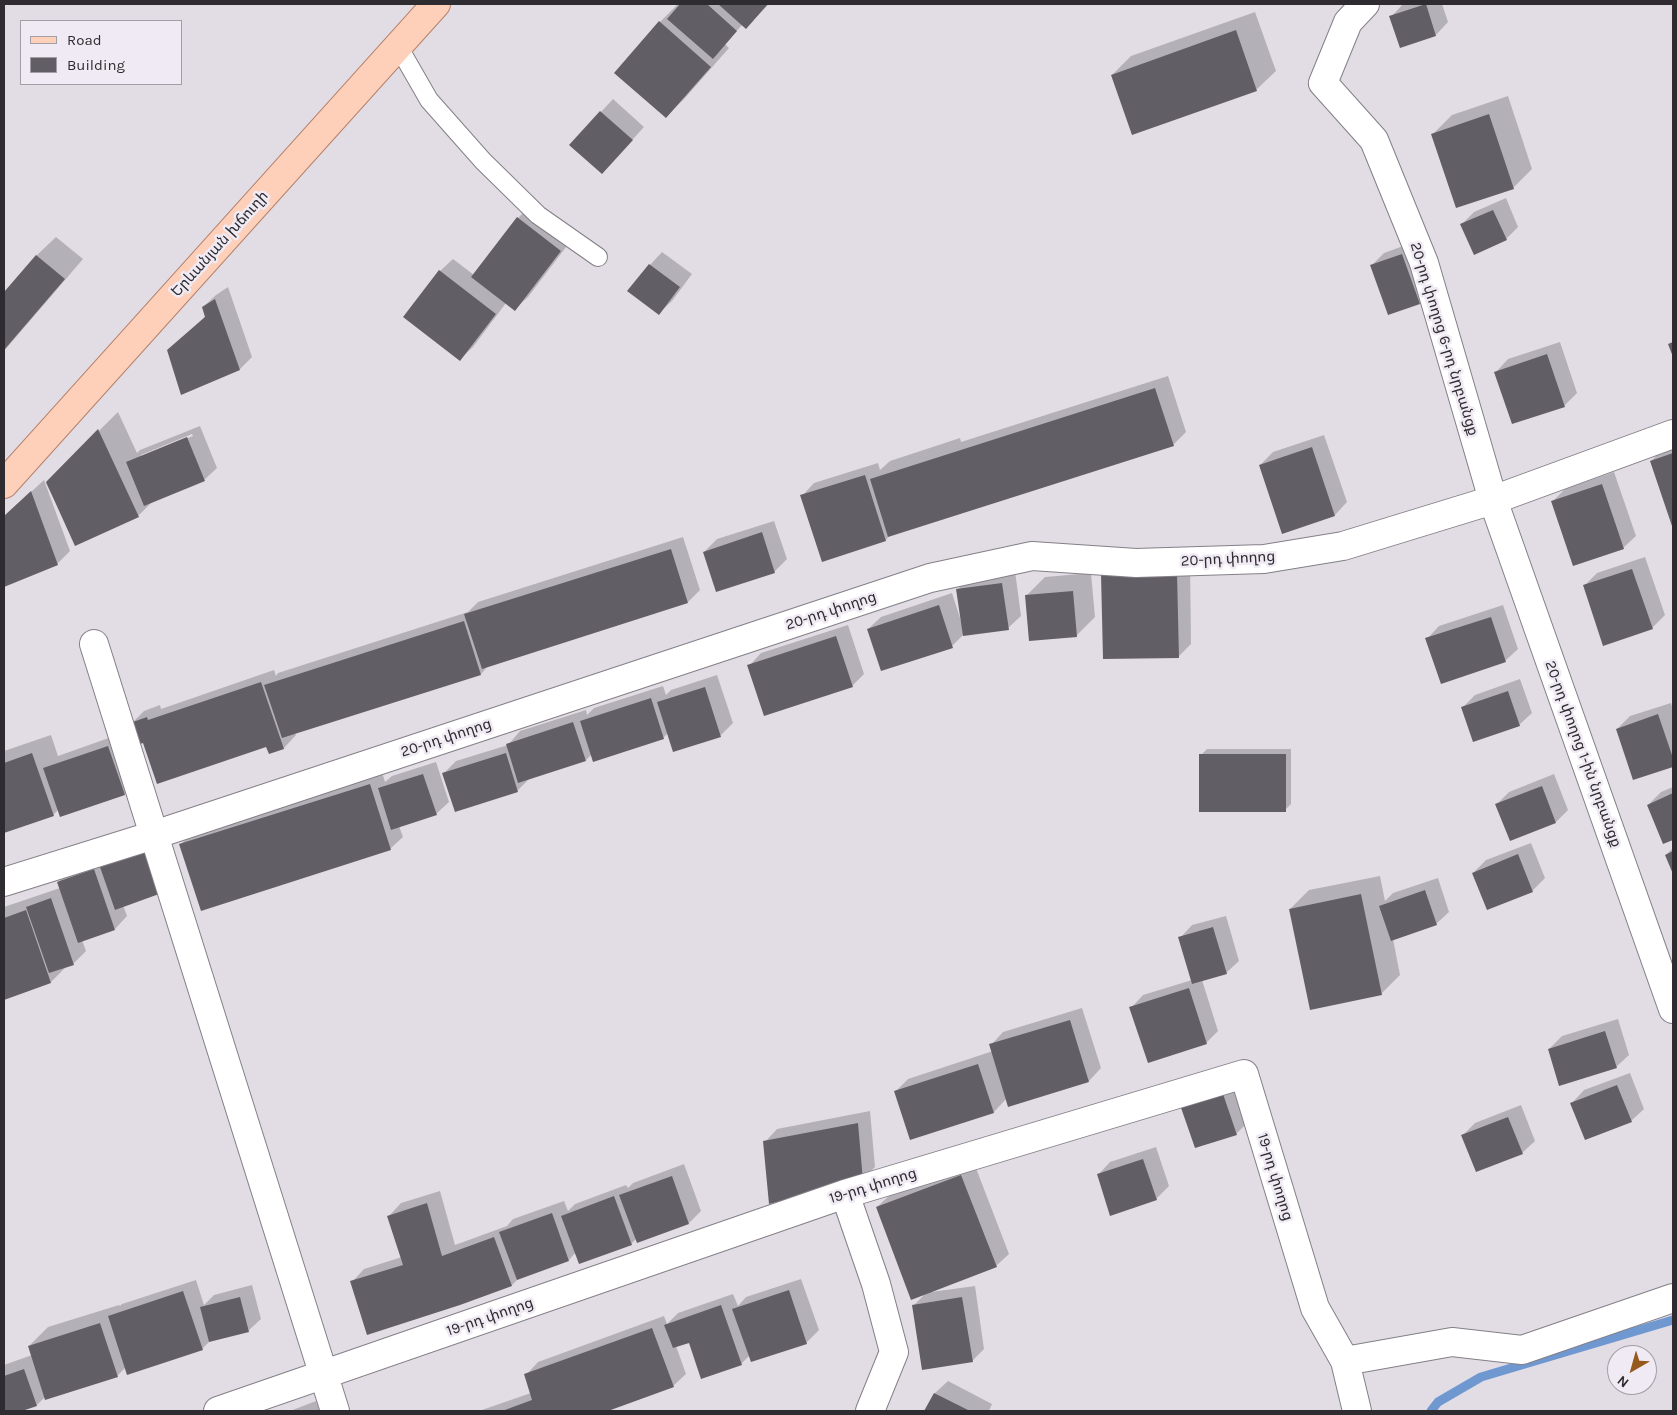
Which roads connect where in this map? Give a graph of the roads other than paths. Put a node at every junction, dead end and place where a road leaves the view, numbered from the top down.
1 (436, 4) edge
2 (1364, 4) edge
3 (398, 46) junction
4 (598, 257) dead end
5 (1673, 434) edge
6 (4, 484) edge
7 (1493, 500) junction
8 (94, 644) dead end
9 (154, 835) junction
10 (4, 882) edge
11 (1673, 1009) edge
12 (845, 1194) junction
13 (1673, 1298) edge
14 (1345, 1361) junction
15 (323, 1374) junction
16 (218, 1411) edge
17 (335, 1411) edge
18 (870, 1411) edge
19 (1356, 1411) edge

1 - 3 main road, Երևանյան խճուղի
2 - 7 street, 20-րդ փողոց 6-րդ նրբանցք
3 - 4 lane
3 - 6 main road, Երևանյան խճուղի
5 - 7 street, 20-րդ փողոց
7 - 9 street, 20-րդ փողոց
7 - 11 street, 20-րդ փողոց 1-ին նրբանցք
8 - 9 street
9 - 10 street, 20-րդ փողոց
9 - 15 street
12 - 14 street, 19-րդ փողոց
12 - 15 street, 19-րդ փողոց
12 - 18 street
13 - 14 street
14 - 19 street
15 - 16 street, 19-րդ փողոց
15 - 17 street

